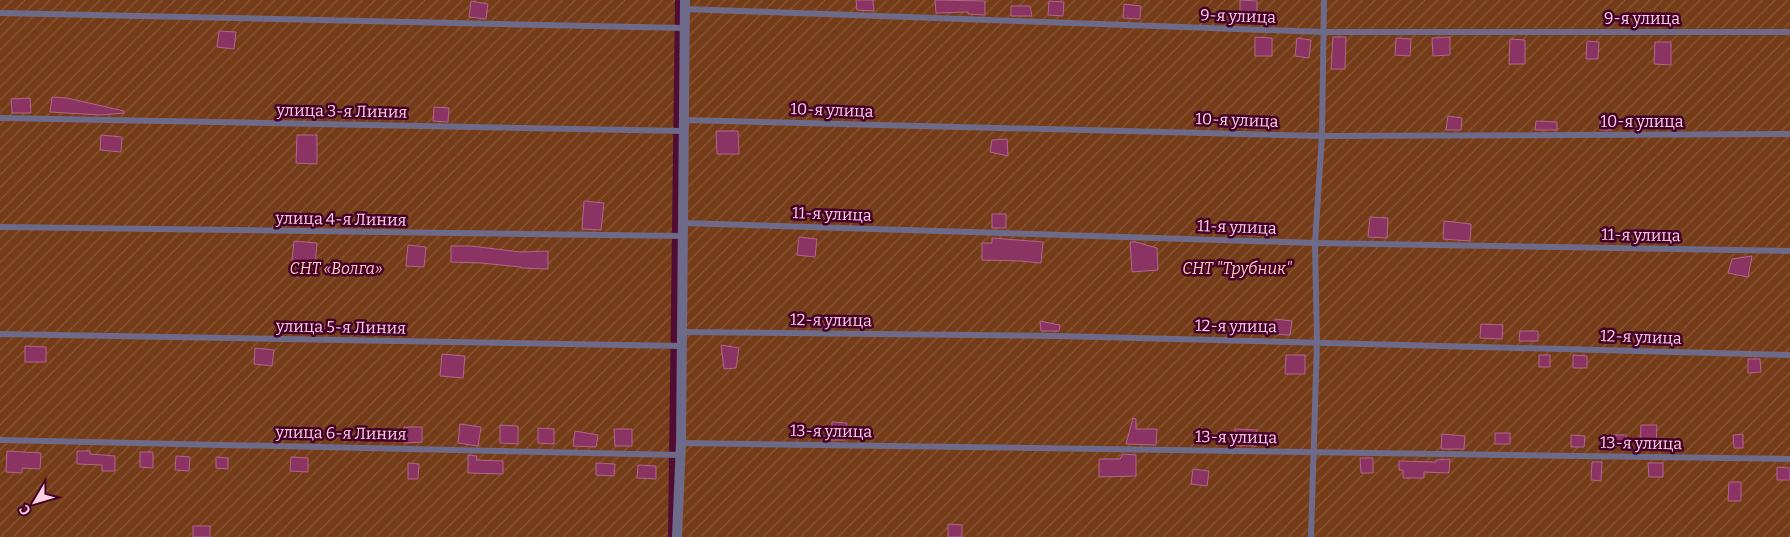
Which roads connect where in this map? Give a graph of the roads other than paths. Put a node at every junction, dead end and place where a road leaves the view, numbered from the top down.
1 (1324, 0) edge
2 (685, 4) edge
3 (0, 13) edge
4 (684, 28) junction
5 (1324, 32) junction
6 (1790, 32) edge
7 (0, 118) edge
8 (684, 120) junction
9 (684, 131) junction
10 (1790, 134) edge
11 (1322, 136) junction
12 (683, 223) junction
13 (0, 228) edge
14 (683, 236) junction
15 (1315, 243) junction
16 (1790, 251) edge
17 (682, 332) junction
18 (0, 334) edge
19 (1316, 342) junction
20 (682, 346) junction
21 (1790, 355) edge
22 (0, 440) edge
23 (681, 443) junction
24 (1314, 452) junction
25 (681, 455) junction
26 (1790, 459) edge
27 (677, 537) edge
28 (1311, 537) edge

1 - 5 lane
2 - 4 street
2 - 5 lane, 9-я улица
3 - 4 lane
4 - 8 street
5 - 6 lane, 9-я улица
5 - 11 lane
7 - 9 lane, улица 3-я Линия
8 - 9 street
8 - 11 lane, 10-я улица
9 - 12 street
10 - 11 lane, 10-я улица
11 - 15 lane
12 - 14 street
12 - 15 lane, 11-я улица
13 - 14 lane, улица 4-я Линия
14 - 17 street
15 - 16 lane, 11-я улица
15 - 19 lane
17 - 19 lane, 12-я улица
17 - 20 street
18 - 20 lane, улица 5-я Линия
19 - 21 lane, 12-я улица
19 - 24 lane
20 - 23 street
22 - 25 lane, улица 6-я Линия
23 - 24 lane, 13-я улица
23 - 25 street
24 - 26 lane, 13-я улица
24 - 28 lane
25 - 27 street

